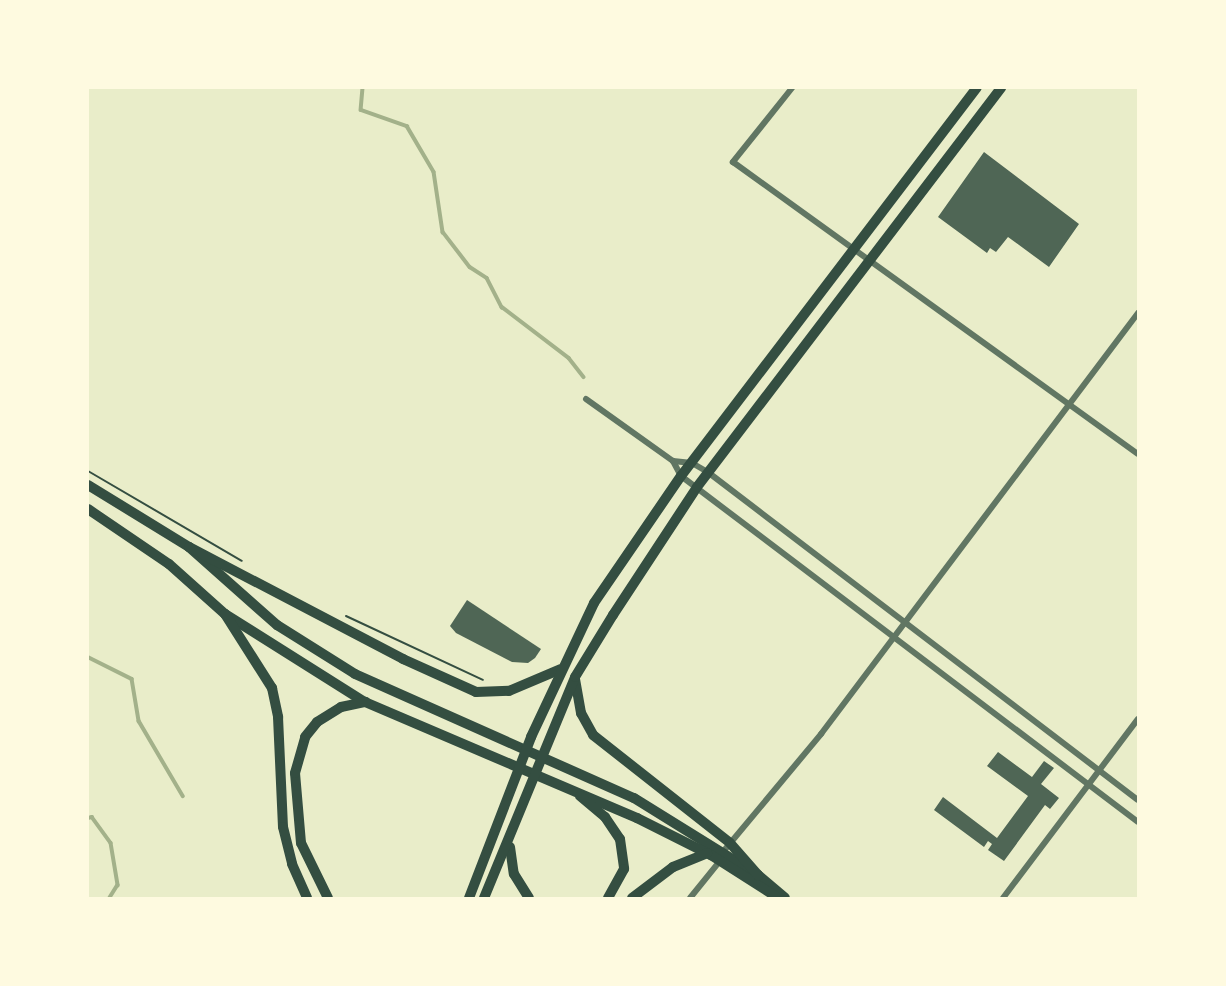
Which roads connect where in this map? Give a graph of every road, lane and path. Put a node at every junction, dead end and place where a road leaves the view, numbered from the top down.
1 (792, 88) edge
2 (977, 88) edge
3 (1001, 88) edge
4 (855, 249) junction
5 (871, 261) junction
6 (1139, 313) edge
7 (586, 399) dead end
8 (1069, 404) junction
9 (1139, 454) edge
10 (673, 461) junction
11 (692, 463) junction
12 (88, 471) edge
13 (709, 473) junction
14 (681, 476) junction
15 (88, 485) edge
16 (697, 487) junction
17 (88, 509) edge
18 (189, 547) junction
19 (249, 565) dead end
20 (340, 613) dead end
21 (225, 614) junction
22 (904, 625) junction
23 (894, 636) junction
24 (561, 669) junction
25 (575, 677) junction
26 (486, 682) dead end
27 (365, 702) junction
28 (1139, 719) edge
29 (1099, 771) junction
30 (1088, 786) junction
31 (580, 796) junction
32 (1139, 800) edge
33 (1139, 822) edge
34 (510, 843) junction
35 (730, 844) junction
36 (707, 853) junction
37 (721, 857) junction
38 (758, 875) junction
39 (307, 898) edge
40 (328, 898) edge
41 (469, 898) edge
42 (484, 898) edge
43 (529, 898) edge
44 (608, 898) edge
45 (632, 898) edge
46 (690, 898) edge
47 (778, 898) edge
48 (785, 898) edge
49 (1003, 898) edge

1 - 4 street
2 - 4 highway
3 - 5 highway
4 - 5 street
4 - 11 highway
5 - 8 street
5 - 13 highway
6 - 8 street
7 - 10 street
8 - 9 street
8 - 22 street
10 - 11 street
10 - 14 street
11 - 13 street
11 - 14 highway
12 - 19 path
13 - 16 highway
13 - 22 street
14 - 16 street
14 - 24 highway
15 - 18 main road
16 - 23 street
16 - 25 highway
17 - 21 main road
18 - 24 highway
18 - 37 main road
20 - 26 path
21 - 27 main road
21 - 39 highway
22 - 23 street
22 - 29 street
23 - 30 street
23 - 35 street
24 - 41 highway
25 - 34 highway
25 - 35 highway
27 - 31 main road
27 - 40 highway
28 - 29 street
29 - 30 street
29 - 32 street
30 - 33 street
30 - 49 street
31 - 36 main road
31 - 44 highway
34 - 42 highway
34 - 43 highway
35 - 37 street
35 - 38 highway
36 - 37 main road
36 - 45 highway
37 - 38 main road
37 - 46 street
37 - 47 main road
38 - 48 main road

